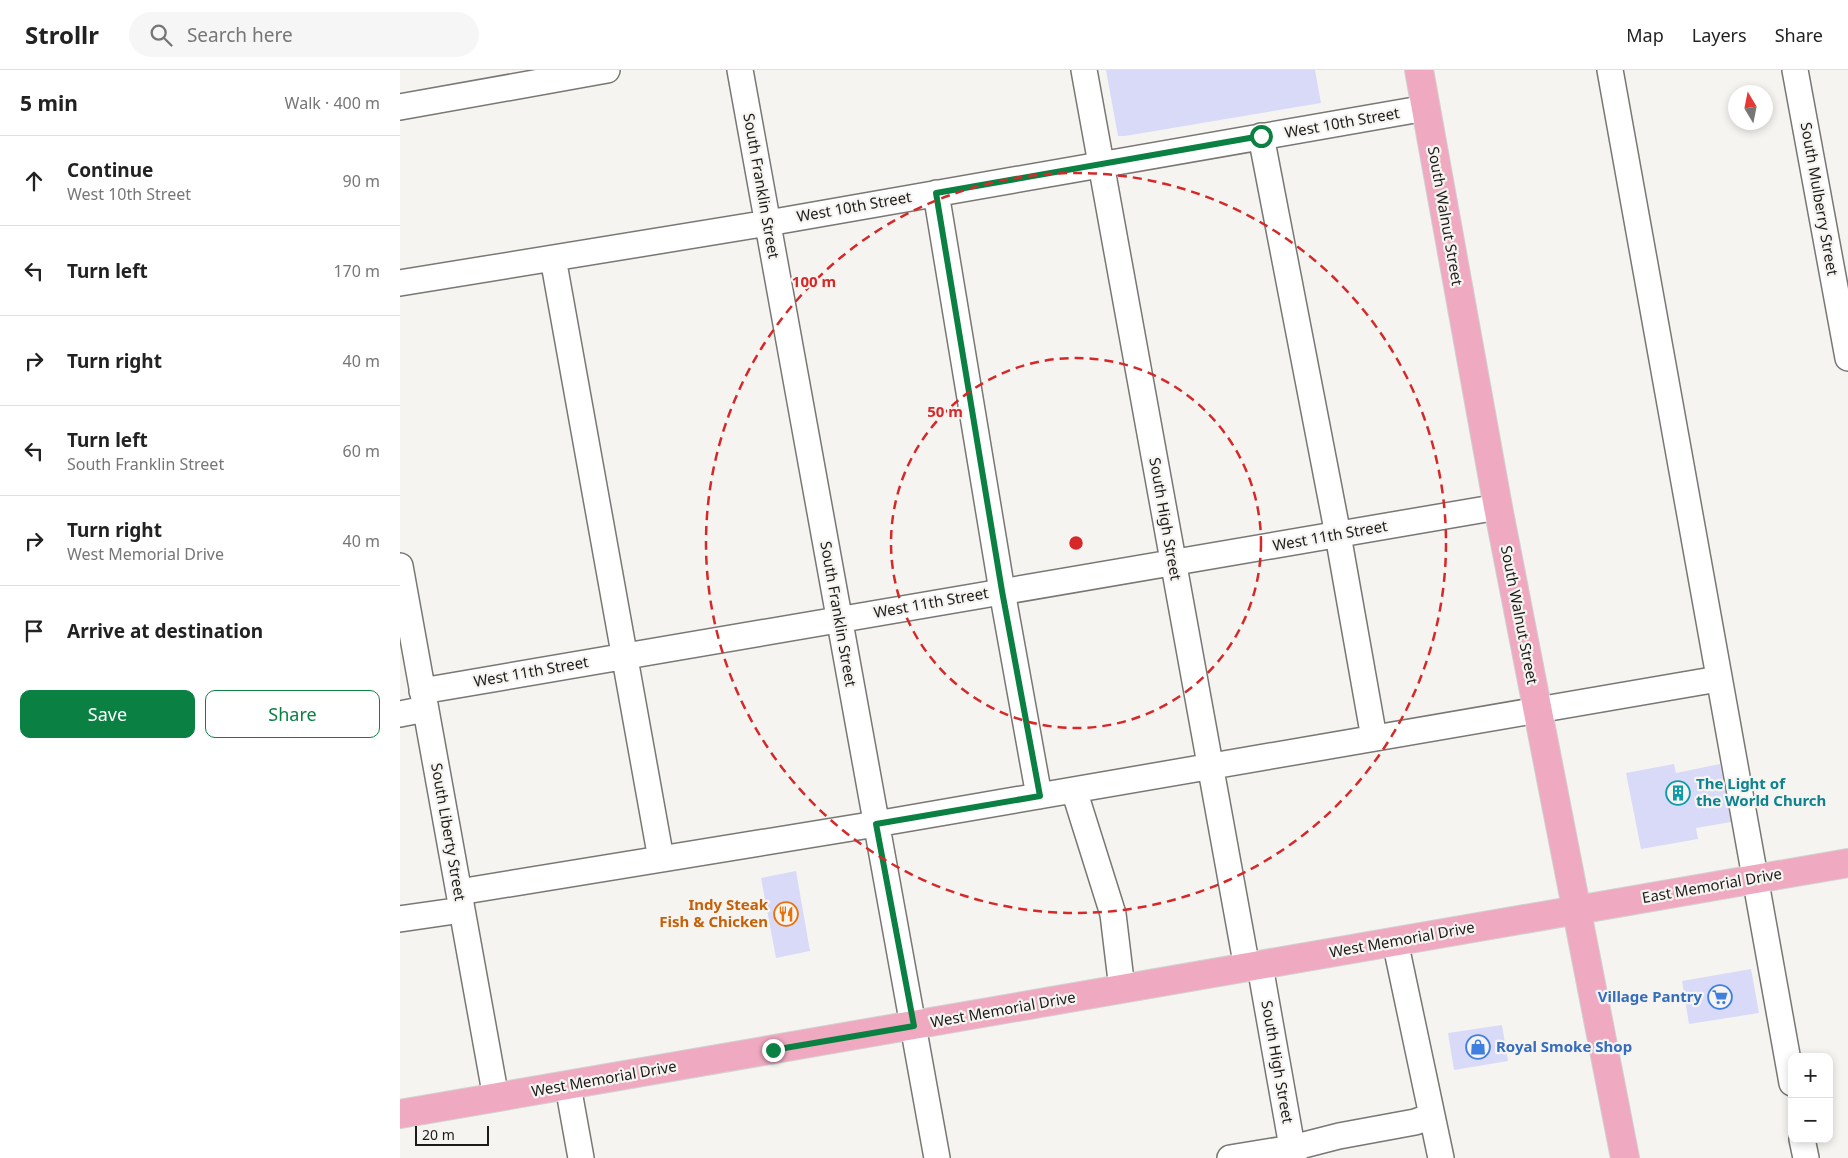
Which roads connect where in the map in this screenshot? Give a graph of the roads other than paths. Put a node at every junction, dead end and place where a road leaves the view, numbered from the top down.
1 (607, 70) edge
2 (740, 70) edge
3 (1084, 70) edge
4 (1419, 70) edge
5 (1610, 70) edge
6 (1796, 70) edge
7 (400, 107) edge
8 (1426, 108) junction
9 (1261, 136) junction
10 (1102, 164) junction
11 (936, 193) junction
12 (768, 223) junction
13 (553, 258) junction
14 (400, 283) edge
15 (1848, 358) edge
16 (1498, 507) junction
17 (1338, 535) junction
18 (1173, 563) junction
19 (400, 566) edge
20 (1002, 591) junction
21 (838, 619) junction
22 (625, 656) junction
23 (1718, 679) junction
24 (424, 700) junction
25 (1538, 709) junction
26 (400, 714) edge
27 (1374, 738) junction
28 (1210, 767) junction
29 (1074, 790) junction
30 (1040, 796) junction
31 (876, 824) junction
32 (661, 859) junction
33 (1848, 863) edge
34 (1754, 878) junction
35 (461, 901) junction
36 (1576, 908) junction
37 (400, 919) edge
38 (1395, 941) junction
39 (1253, 967) junction
40 (1122, 989) junction
41 (914, 1026) junction
42 (1788, 1061) edge
43 (568, 1086) junction
44 (496, 1098) junction
45 (400, 1114) edge
46 (1432, 1116) junction
47 (1803, 1143) edge
48 (1293, 1153) edge
49 (581, 1158) edge
50 (937, 1158) edge
51 (1230, 1158) edge
52 (1441, 1158) edge
53 (1625, 1158) edge
54 (1806, 1158) edge

1 - 7 street
2 - 12 street, South Franklin Street
3 - 10 street, South High Street
4 - 8 main road, South Walnut Street
5 - 23 street
6 - 15 street, South Mulberry Street
8 - 9 street, West 10th Street
8 - 16 main road, South Walnut Street
9 - 10 street, West 10th Street
9 - 17 street
10 - 11 street, West 10th Street
10 - 18 street, South High Street
11 - 12 street, West 10th Street
11 - 20 street
12 - 13 street, West 10th Street
12 - 21 street, South Franklin Street
13 - 14 street, West 10th Street
13 - 22 street
16 - 17 street, West 11th Street
16 - 25 main road, South Walnut Street
17 - 18 street, West 11th Street
17 - 27 street
18 - 20 street, West 11th Street
18 - 28 street, South High Street
19 - 24 street, South Liberty Street
20 - 21 street, West 11th Street
20 - 30 street
21 - 22 street, West 11th Street
21 - 31 street, South Franklin Street
22 - 24 street, West 11th Street
22 - 32 street
23 - 25 street
23 - 34 street
24 - 26 street, West 11th Street
24 - 35 street, South Liberty Street
25 - 27 street
25 - 36 main road, South Walnut Street
27 - 28 street
28 - 29 street
28 - 39 street, South High Street
29 - 30 street
29 - 40 street
30 - 31 street
31 - 32 street
31 - 41 street, South Franklin Street
32 - 35 street
33 - 34 main road, East Memorial Drive
34 - 36 main road, East Memorial Drive
34 - 42 street
35 - 37 street
35 - 44 street, South Liberty Street
36 - 38 main road, West Memorial Drive
36 - 53 main road, South Walnut Street
38 - 39 main road, West Memorial Drive
38 - 46 street
39 - 40 main road, West Memorial Drive
39 - 48 street, South High Street
40 - 41 main road, West Memorial Drive
41 - 43 main road, West Memorial Drive
41 - 50 street, South Franklin Street
43 - 44 main road, West Memorial Drive
43 - 49 street
44 - 45 main road, West Memorial Drive
46 - 48 street
46 - 52 street
47 - 54 street
48 - 51 street

